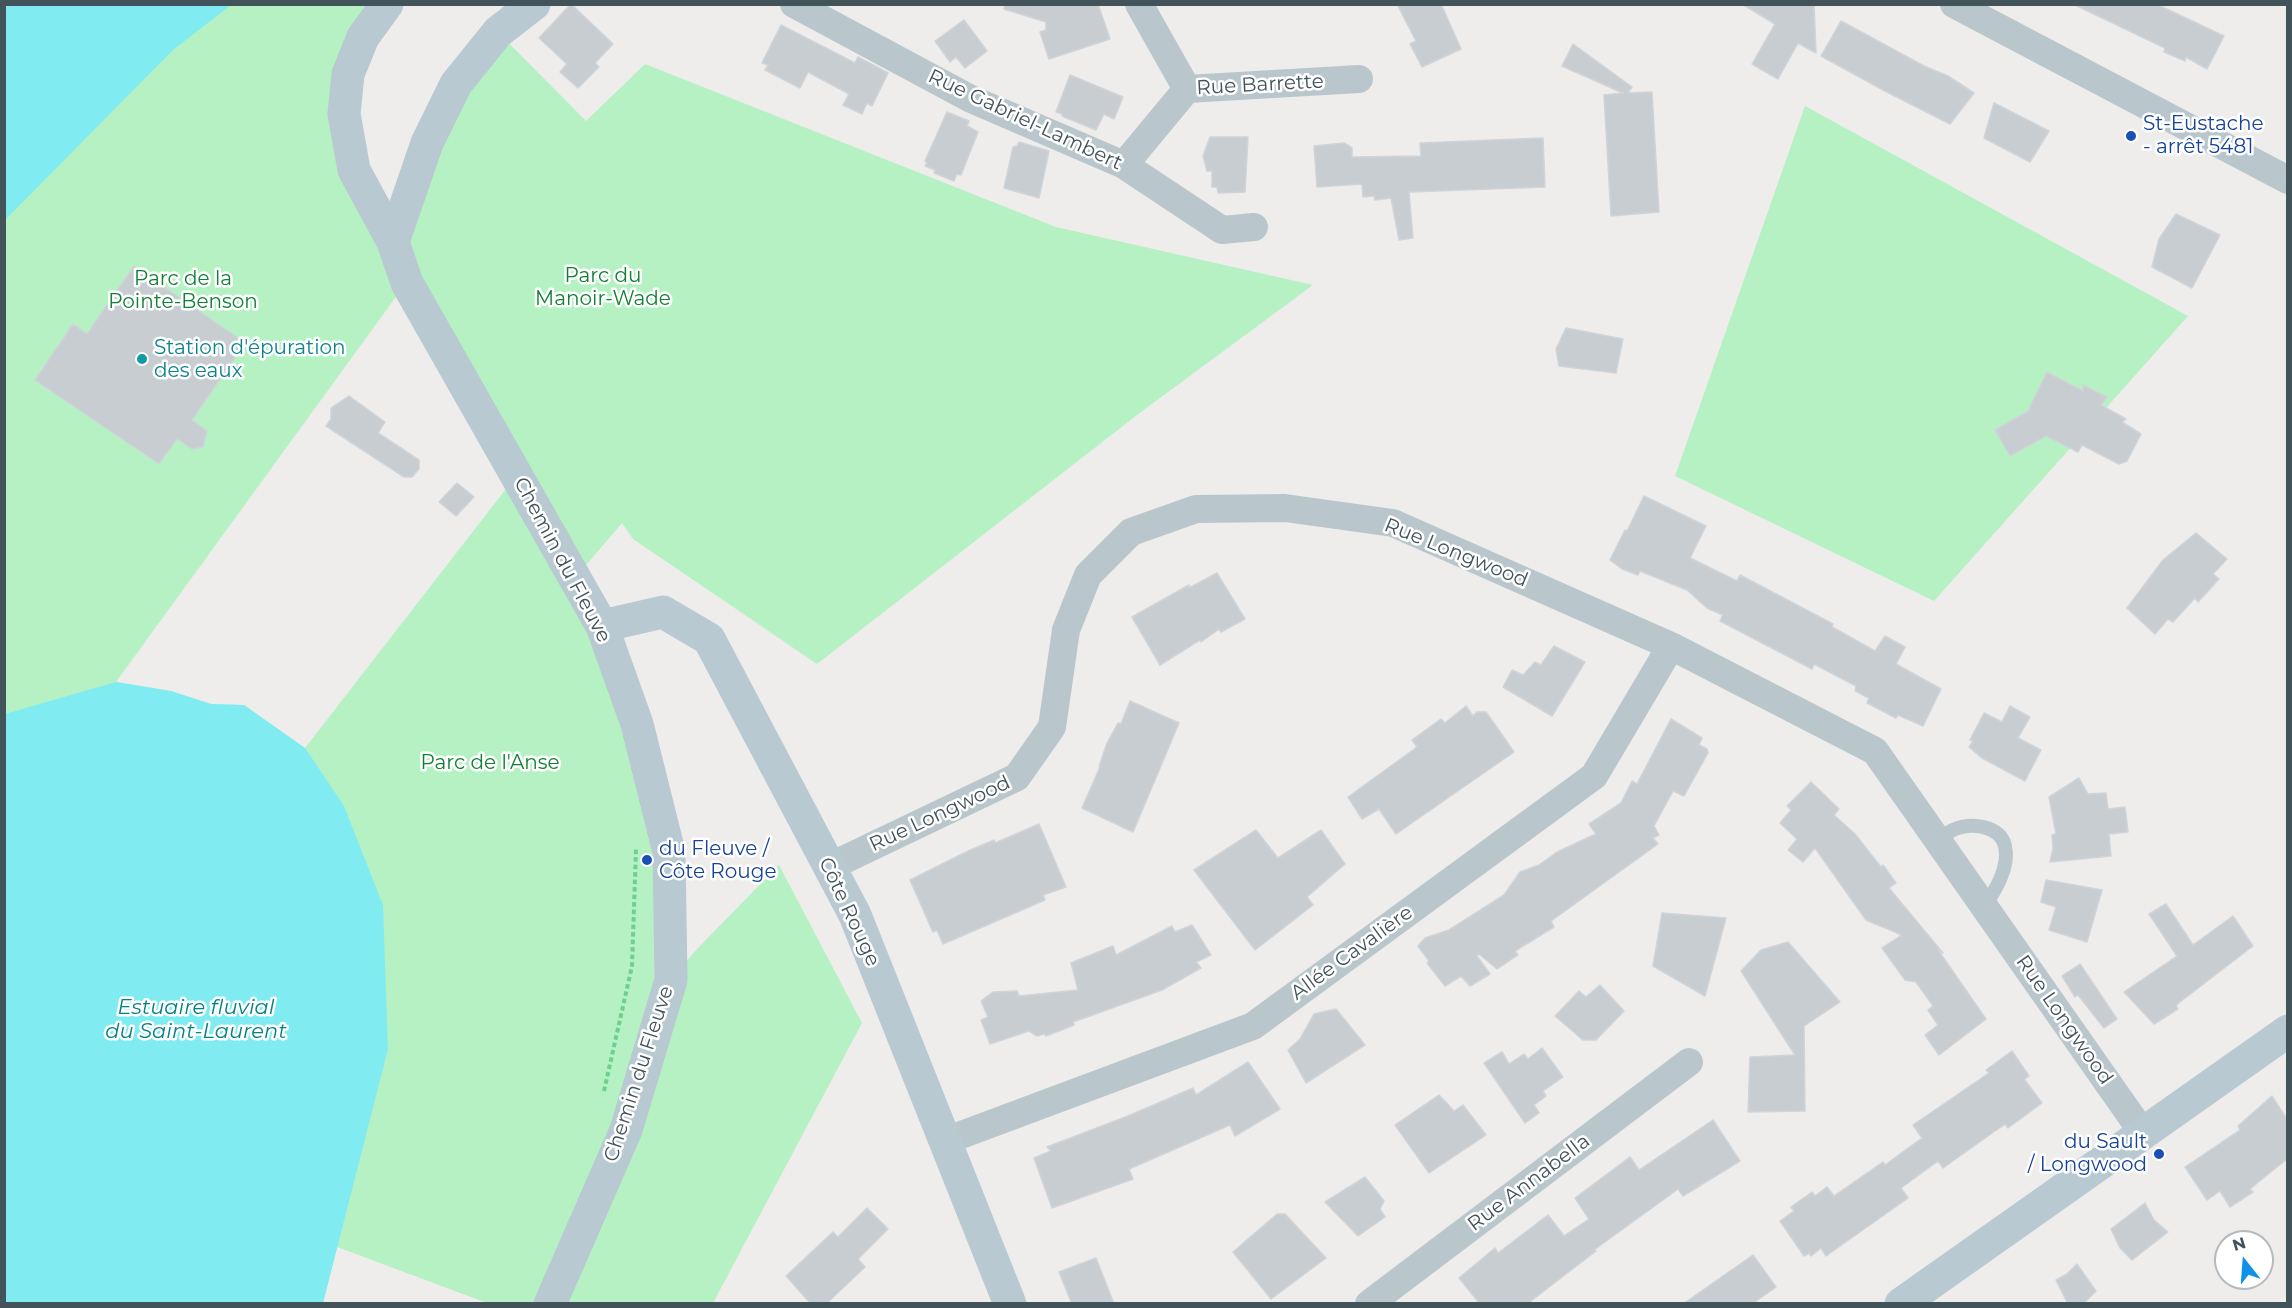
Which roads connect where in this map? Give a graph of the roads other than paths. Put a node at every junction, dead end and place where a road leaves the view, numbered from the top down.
1 (387, 4) edge
2 (534, 4) edge
3 (794, 4) edge
4 (1139, 4) edge
5 (1954, 4) edge
6 (1359, 79) dead end
7 (1186, 89) junction
8 (1124, 165) junction
9 (2288, 180) edge
10 (1254, 227) dead end
11 (393, 242) junction
12 (602, 626) junction
13 (1671, 646) junction
14 (1937, 840) junction
15 (829, 867) junction
16 (1984, 907) junction
17 (2288, 1031) edge
18 (1689, 1062) dead end
19 (2143, 1133) junction
20 (945, 1140) junction
21 (550, 1304) edge
22 (1010, 1304) edge
23 (1369, 1304) edge
24 (1900, 1304) edge

1 - 11 street, Chemin du Fleuve
2 - 11 street
3 - 8 street, Rue Gabriel-Lambert
4 - 7 street, Rue Barrette
5 - 9 street
6 - 7 street, Rue Barrette
7 - 8 street
8 - 10 street, Rue Gabriel-Lambert
11 - 12 street, Chemin du Fleuve
12 - 15 street, Côte Rouge
12 - 21 street, Chemin du Fleuve
13 - 14 street, Rue Longwood
13 - 15 street, Rue Longwood
13 - 20 street, Allée Cavalière
14 - 16 street, Rue Longwood
14 - 16 lane
15 - 20 street, Côte Rouge
16 - 19 street, Rue Longwood
17 - 19 street
18 - 23 street, Rue Annabella
19 - 24 street
20 - 22 street, Côte Rouge

